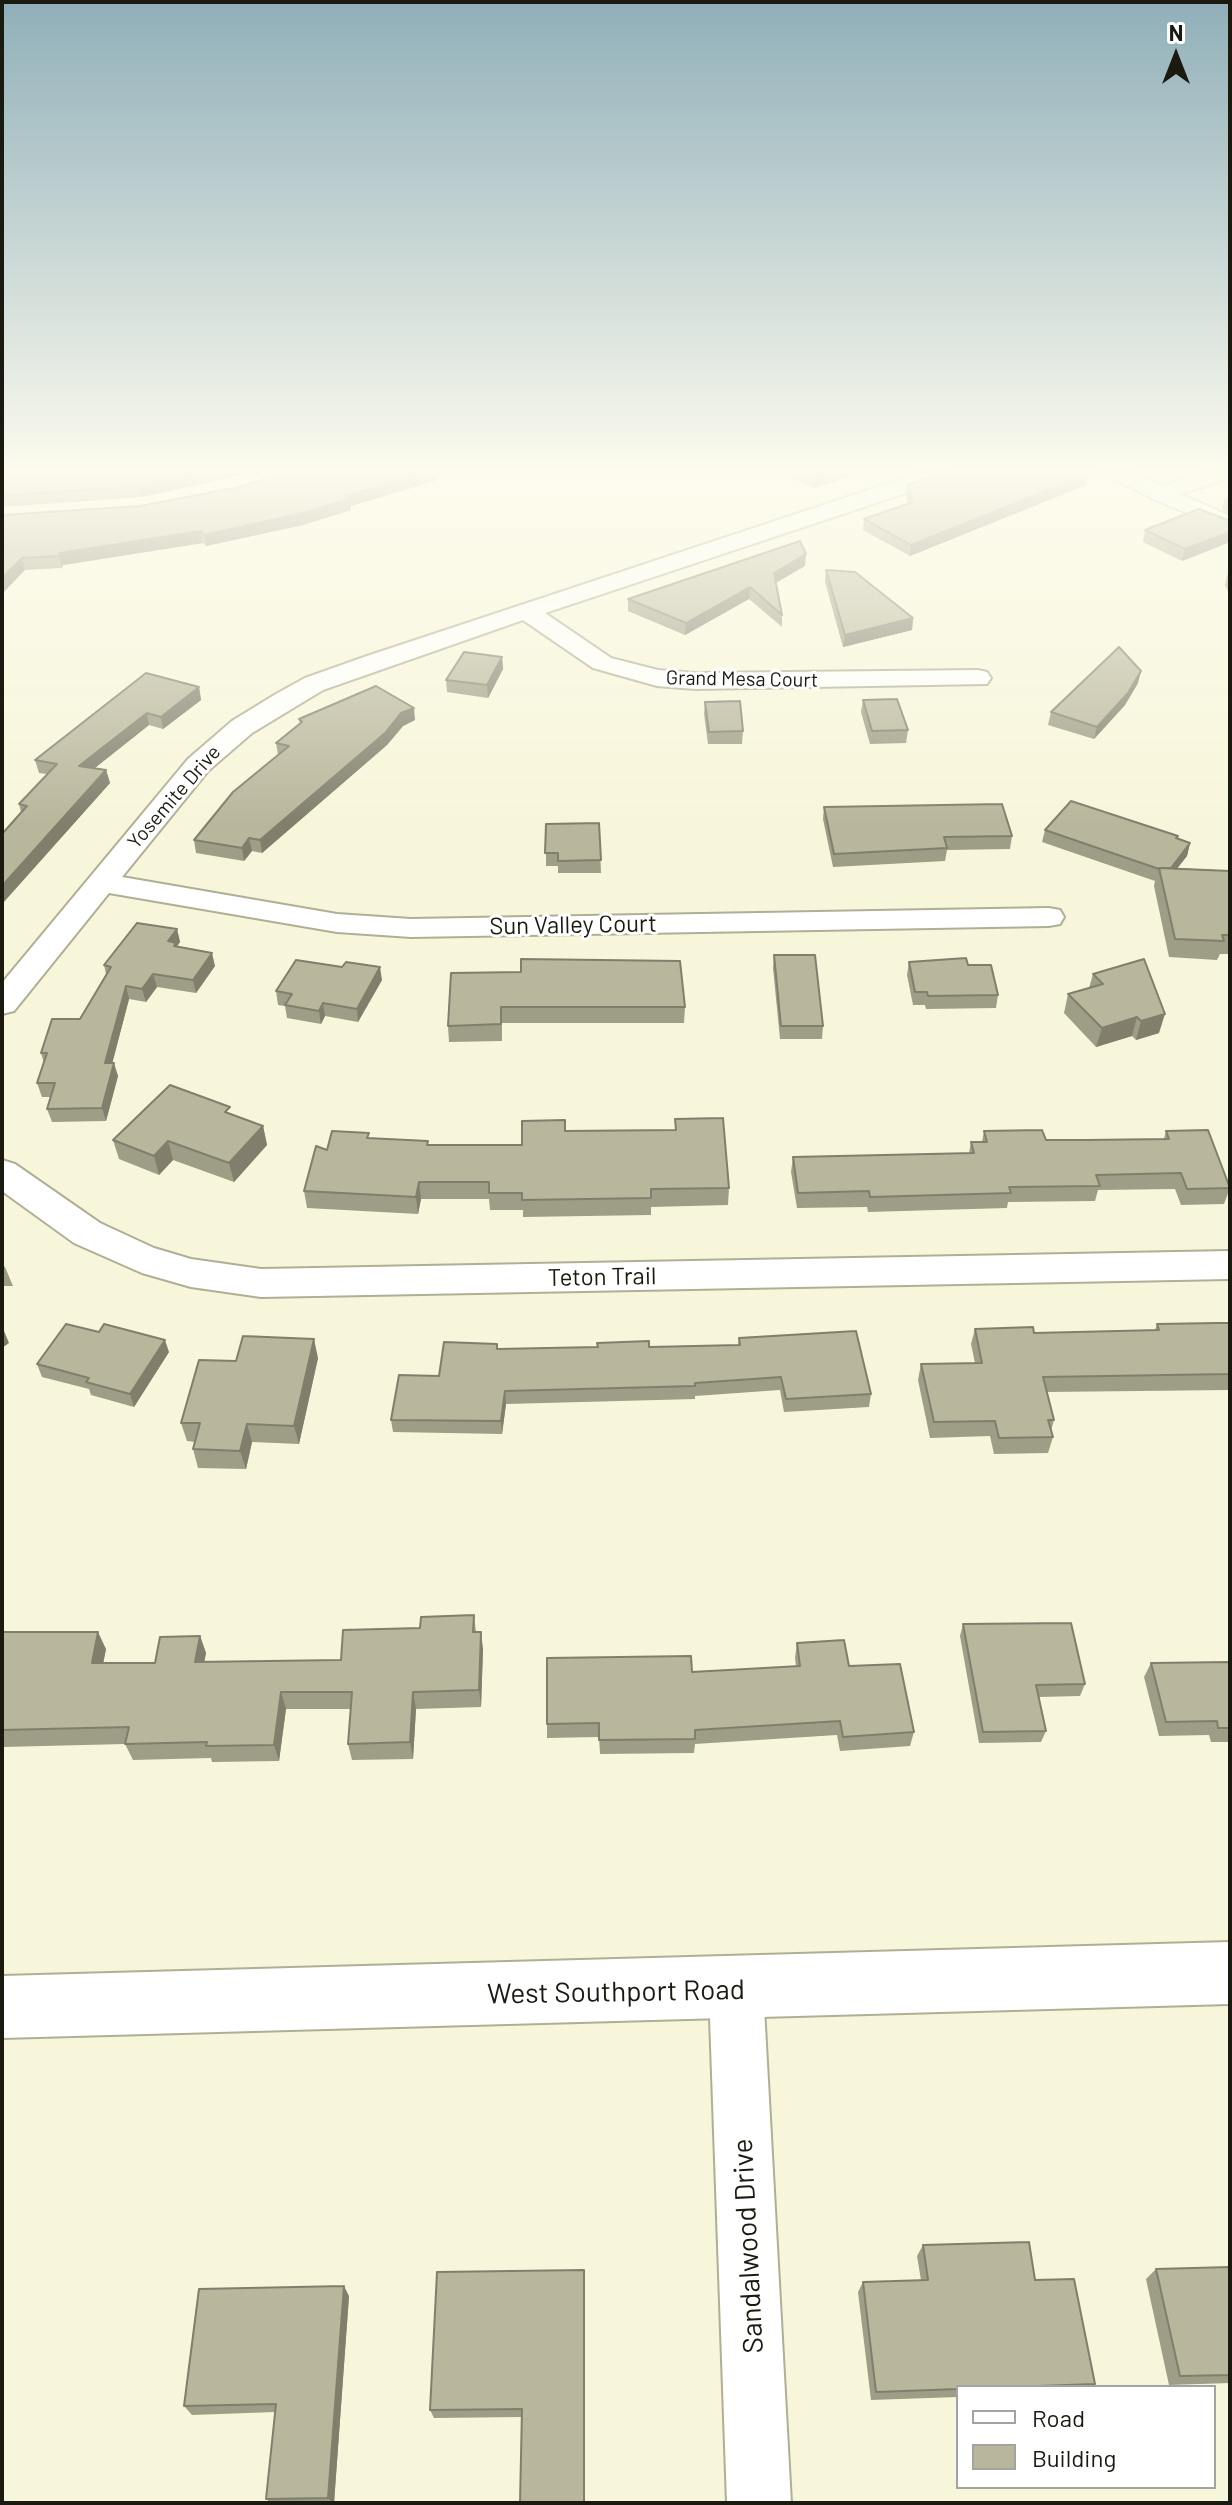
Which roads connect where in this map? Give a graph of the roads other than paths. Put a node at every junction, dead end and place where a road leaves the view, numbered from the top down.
1 (589, 590) edge
2 (525, 611) junction
3 (978, 678) dead end
4 (101, 883) junction
5 (1049, 917) dead end
6 (2, 1004) edge
7 (2, 1173) edge
8 (1230, 1265) edge
9 (1230, 1973) edge
10 (736, 1989) junction
11 (2, 2007) edge
12 (759, 2503) edge

1 - 2 street, Yosemite Drive
2 - 3 street, Grand Mesa Court
2 - 4 street, Yosemite Drive
4 - 5 street, Sun Valley Court
4 - 6 street, Yosemite Drive
7 - 8 street, Teton Trail
9 - 10 main road, West Southport Road
10 - 11 main road, West Southport Road
10 - 12 street, Sandalwood Drive

